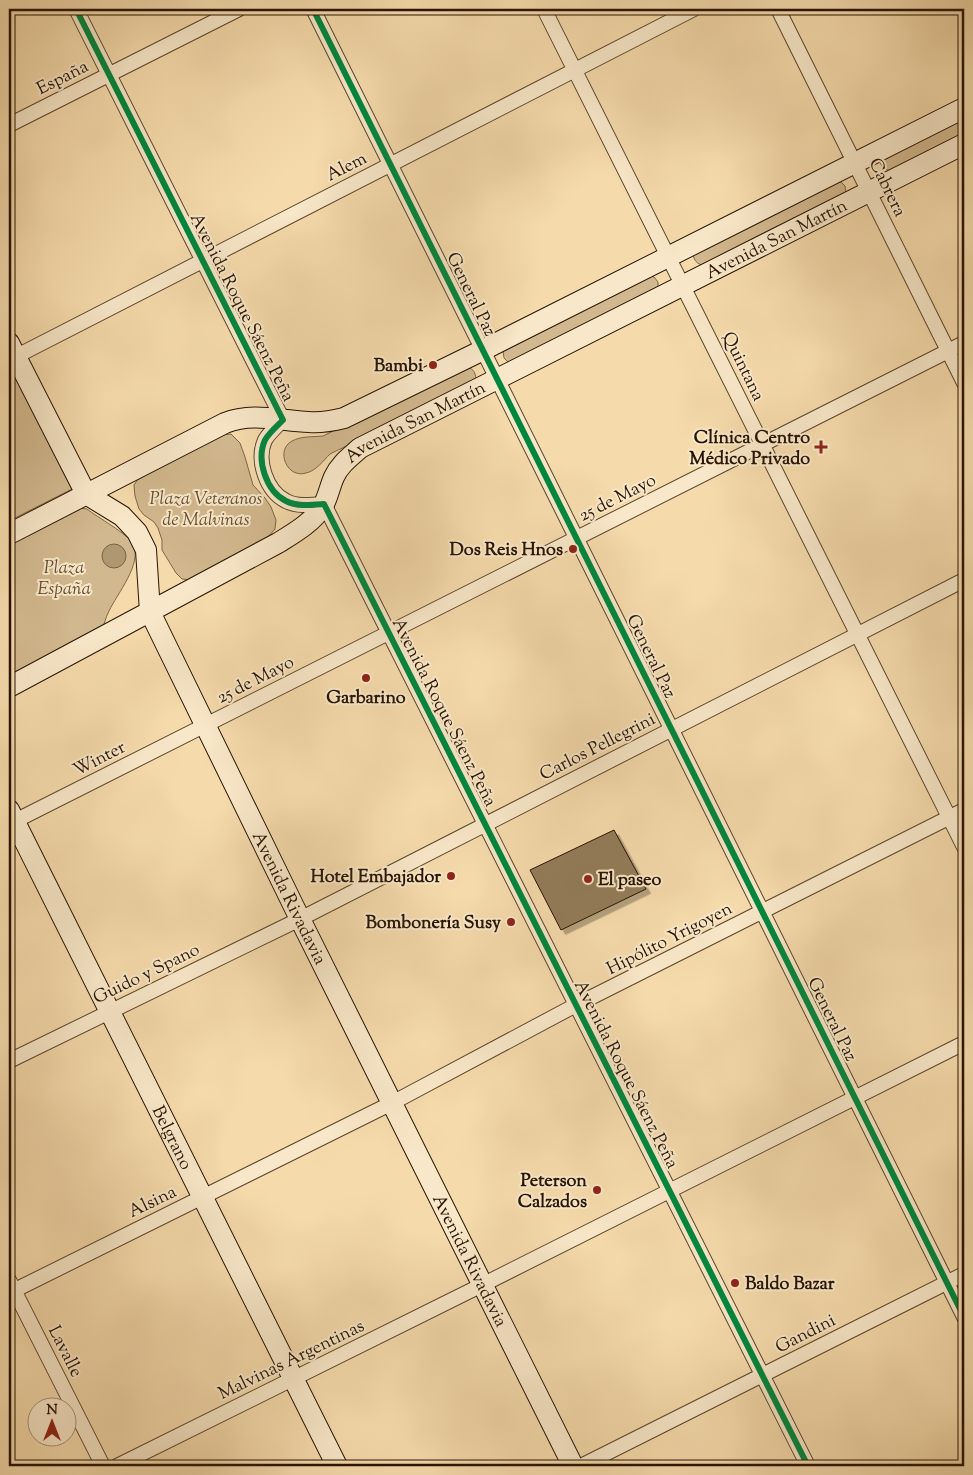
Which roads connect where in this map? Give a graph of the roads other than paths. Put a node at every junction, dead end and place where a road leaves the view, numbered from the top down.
1 (76, 9) edge
2 (239, 9) edge
3 (313, 9) edge
4 (544, 9) edge
5 (694, 9) edge
6 (778, 9) edge
7 (575, 70) junction
8 (108, 75) junction
9 (964, 108) edge
10 (9, 125) edge
11 (964, 144) edge
12 (855, 163) junction
13 (390, 164) junction
14 (869, 192) junction
15 (669, 256) junction
16 (203, 261) junction
17 (684, 285) junction
18 (964, 343) edge
19 (483, 350) junction
20 (948, 351) junction
21 (11, 353) edge
22 (497, 379) junction
23 (964, 382) edge
24 (283, 420) junction
25 (763, 445) junction
26 (86, 494) junction
27 (324, 504) junction
28 (9, 534) edge
29 (577, 538) junction
30 (964, 580) edge
31 (150, 612) junction
32 (389, 633) junction
33 (858, 634) junction
34 (9, 687) edge
35 (205, 725) junction
36 (672, 729) junction
37 (964, 810) edge
38 (11, 818) edge
39 (950, 818) junction
40 (485, 824) junction
41 (964, 847) edge
42 (762, 912) junction
43 (300, 919) junction
44 (576, 1005) junction
45 (110, 1012) junction
46 (964, 1043) edge
47 (9, 1061) edge
48 (855, 1098) junction
49 (392, 1103) junction
50 (669, 1191) junction
51 (202, 1197) junction
52 (964, 1274) edge
53 (947, 1283) junction
54 (482, 1285) junction
55 (10, 1288) edge
56 (964, 1318) edge
57 (762, 1376) junction
58 (293, 1378) junction
59 (102, 1466) edge
60 (117, 1466) edge
61 (337, 1466) edge
62 (573, 1466) edge
63 (581, 1466) edge
64 (808, 1466) edge

1 - 8 street, Avenida Roque Sáenz Peña
2 - 8 street, España
3 - 13 street, General Paz
4 - 7 street, Quintana
5 - 7 street, Alem
6 - 12 street, Cabrera
7 - 13 street, Alem
7 - 15 street, Quintana
8 - 10 street, España
8 - 16 street, Avenida Roque Sáenz Peña
9 - 12 main road, Avenida San Martín
11 - 14 main road, Avenida San Martín
12 - 14 street, Cabrera
12 - 15 main road, Avenida San Martín
13 - 16 street, Alem
13 - 19 street, General Paz
14 - 17 main road, Avenida San Martín
14 - 20 street, Cabrera
15 - 17 street, Quintana
15 - 19 main road, Avenida San Martín
16 - 21 street, Alem
16 - 24 street, Avenida Roque Sáenz Peña
17 - 22 main road, Avenida San Martín
17 - 25 street, Quintana
18 - 20 street, 25 de Mayo
19 - 22 street, General Paz
19 - 24 main road, Avenida San Martín
20 - 23 street, Cabrera
20 - 25 street, 25 de Mayo
21 - 26 main road
22 - 27 main road, Avenida San Martín
22 - 29 street, General Paz
24 - 26 main road, Avenida San Martín
24 - 27 street, Avenida Roque Sáenz Peña
25 - 29 street, 25 de Mayo
25 - 33 street, Quintana
26 - 28 main road, Avenida San Martín
26 - 31 main road, Avenida Rivadavia
27 - 31 main road, Avenida San Martín
27 - 32 street, Avenida Roque Sáenz Peña
29 - 32 street, 25 de Mayo
29 - 36 street, General Paz
30 - 33 street, Carlos Pellegrini
31 - 34 main road, Avenida San Martín
31 - 35 main road, Avenida Rivadavia
32 - 35 street, 25 de Mayo
32 - 40 street, Avenida Roque Sáenz Peña
33 - 36 street, Carlos Pellegrini
33 - 39 street, Quintana
35 - 38 street, Winter
35 - 43 main road, Avenida Rivadavia
36 - 40 street, Carlos Pellegrini
36 - 42 street, General Paz
37 - 39 street, Hipólito Yrigoyen
38 - 45 main road, Belgrano
39 - 41 street, Quintana
39 - 42 street, Hipólito Yrigoyen
40 - 43 street, Carlos Pellegrini
40 - 44 street, Avenida Roque Sáenz Peña
42 - 44 street, Hipólito Yrigoyen
42 - 48 street, General Paz
43 - 45 street, Guido y Spano
43 - 49 main road, Avenida Rivadavia
44 - 49 street, Hipólito Yrigoyen
44 - 50 street, Avenida Roque Sáenz Peña
45 - 47 street, Guido y Spano
45 - 51 main road, Belgrano
46 - 48 street, Malvinas Argentinas
48 - 50 street, Malvinas Argentinas
48 - 53 street, General Paz
49 - 51 street, Alsina
49 - 54 main road, Avenida Rivadavia
50 - 54 street, Malvinas Argentinas
50 - 57 street, Avenida Roque Sáenz Peña
51 - 55 street, Alsina
51 - 58 main road, Belgrano
52 - 53 street, Gandini
53 - 56 street, General Paz
53 - 57 street, Gandini
54 - 58 street, Malvinas Argentinas
54 - 62 main road, Avenida Rivadavia
55 - 59 street, Lavalle
57 - 63 street, Gandini
57 - 64 street, Avenida Roque Sáenz Peña
58 - 60 street, Malvinas Argentinas
58 - 61 main road, Belgrano

